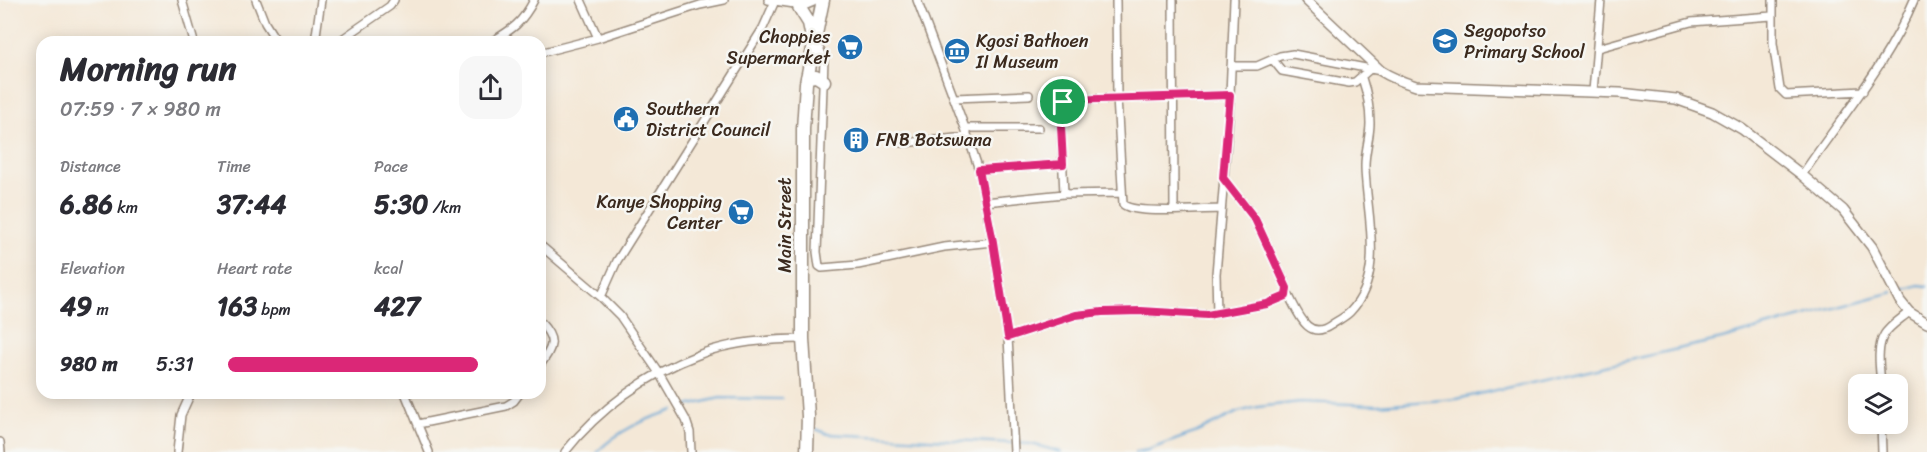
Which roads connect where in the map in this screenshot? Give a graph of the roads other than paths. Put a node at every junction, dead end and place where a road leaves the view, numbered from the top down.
1 (182, 0) edge
2 (256, 0) edge
3 (321, 0) edge
4 (394, 0) edge
5 (534, 0) edge
6 (581, 0) edge
7 (724, 0) edge
8 (917, 0) edge
9 (1116, 0) edge
10 (1173, 0) edge
11 (1234, 0) edge
12 (1306, 0) edge
13 (1601, 0) edge
14 (1773, 0) edge
15 (772, 1) edge
16 (1912, 1) edge
17 (699, 2) edge
18 (810, 6) edge
19 (1772, 16) junction
20 (192, 36) edge
21 (273, 36) edge
22 (316, 36) edge
23 (347, 36) edge
24 (501, 36) edge
25 (598, 38) junction
26 (813, 42) junction
27 (1598, 48) junction
28 (546, 51) edge
29 (1273, 60) junction
30 (1232, 66) junction
31 (1370, 69) junction
32 (1382, 71) junction
33 (807, 77) junction
34 (1362, 78) junction
35 (824, 81) junction
36 (1593, 91) junction
37 (1863, 91) junction
38 (1029, 95) dead end
39 (1230, 95) junction
40 (1173, 96) junction
41 (1117, 97) junction
42 (954, 98) junction
43 (965, 128) junction
44 (1039, 128) dead end
45 (968, 137) junction
46 (902, 143) dead end
47 (1063, 164) junction
48 (979, 170) junction
49 (1802, 175) junction
50 (1223, 178) junction
51 (1121, 193) junction
52 (1064, 194) junction
53 (985, 202) junction
54 (1221, 209) junction
55 (1174, 210) junction
56 (993, 242) junction
57 (546, 250) edge
58 (1288, 294) junction
59 (601, 297) junction
60 (1909, 312) junction
61 (1217, 313) junction
62 (1927, 323) edge
63 (546, 329) edge
64 (1008, 337) junction
65 (803, 339) junction
66 (546, 356) edge
67 (659, 373) junction
68 (1881, 374) edge
69 (188, 399) edge
70 (408, 399) edge
71 (516, 399) edge
72 (418, 424) junction
73 (1881, 434) edge
74 (0, 442) edge
75 (1, 452) edge
76 (177, 452) edge
77 (429, 452) edge
78 (565, 452) edge
79 (691, 452) edge
80 (807, 452) edge
81 (1014, 452) edge
82 (1882, 452) edge

1 - 20 street
2 - 21 street
3 - 22 street
4 - 23 street
5 - 24 street
6 - 25 street
7 - 17 street
8 - 42 street
9 - 41 street
10 - 40 street
11 - 30 street
12 - 32 street
13 - 27 street
14 - 19 street
15 - 18 street
15 - 59 street
16 - 37 street
17 - 25 street
18 - 26 highway, Main Street
18 - 26 highway
19 - 27 street
19 - 37 street
25 - 28 street
26 - 33 highway, Main Street
26 - 35 street
27 - 36 street
29 - 30 street
29 - 31 street
29 - 34 street
30 - 39 street
31 - 32 street
31 - 34 street
32 - 36 street
33 - 35 highway
33 - 65 highway, Main Street
34 - 58 street
35 - 56 street
36 - 49 street
37 - 49 street
38 - 42 street
39 - 40 street
39 - 50 street
40 - 41 street
40 - 55 street
41 - 47 street
41 - 51 street
42 - 43 street
43 - 44 street
43 - 45 street
45 - 46 street
45 - 48 street
47 - 48 street
47 - 52 street
48 - 53 street
49 - 60 street
50 - 54 street
50 - 58 street
51 - 52 street
51 - 55 street
52 - 53 street
53 - 56 street
54 - 55 street
54 - 61 street
56 - 64 street
57 - 59 street
58 - 61 street
59 - 67 street
60 - 62 street
60 - 68 street
61 - 64 street
63 - 66 street
64 - 81 street
65 - 67 street
65 - 80 highway, Main Street
67 - 78 street
67 - 79 street
69 - 76 street
70 - 72 street
71 - 72 street
72 - 77 street
73 - 82 street
74 - 75 street

